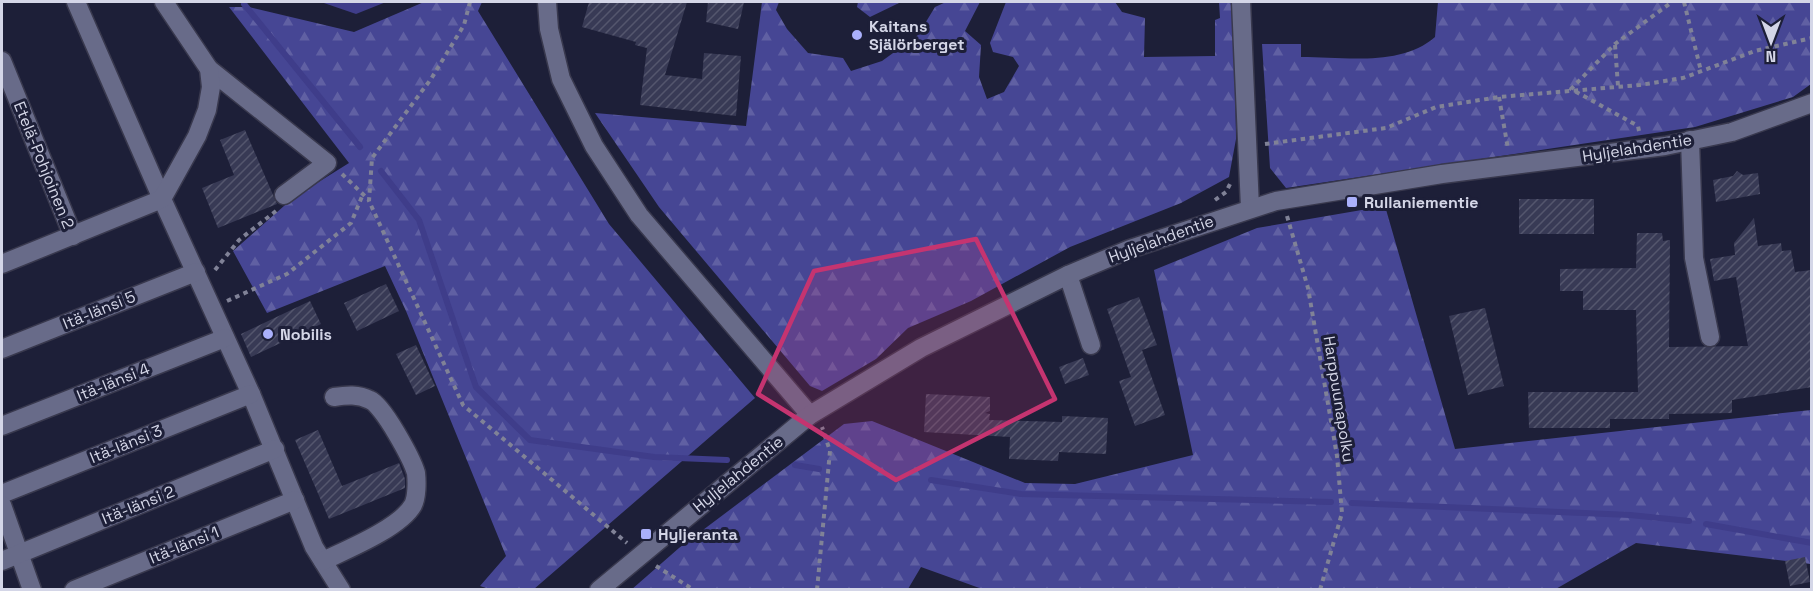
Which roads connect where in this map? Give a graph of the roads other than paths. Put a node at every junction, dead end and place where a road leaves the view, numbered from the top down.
1 (76, 2) edge
2 (164, 2) edge
3 (547, 2) edge
4 (1241, 2) edge
5 (2, 61) edge
6 (209, 69) junction
7 (1812, 103) edge
8 (1690, 141) junction
9 (284, 195) road end
10 (162, 200) junction
11 (1250, 208) junction
12 (74, 236) junction
13 (2, 264) edge
14 (196, 272) junction
15 (1068, 275) junction
16 (1710, 337) dead end
17 (225, 338) junction
18 (1091, 345) dead end
19 (2, 349) edge
20 (251, 394) junction
21 (334, 397) dead end
22 (816, 421) junction
23 (2, 426) edge
24 (274, 449) junction
25 (2, 494) edge
26 (295, 500) junction
27 (2, 505) edge
28 (20, 554) junction
29 (2, 561) edge
30 (323, 561) junction
31 (32, 590) edge
32 (74, 590) edge
33 (341, 590) edge
34 (599, 590) edge

1 - 10 street
2 - 6 street
3 - 22 street
4 - 11 street
5 - 12 street, Etelä-Pohjoinen 2
6 - 9 street
6 - 10 street
7 - 8 street, Hyljelahdentie
8 - 11 street, Hyljelahdentie
8 - 16 street
10 - 12 street
10 - 14 street
11 - 15 street, Hyljelahdentie
12 - 13 street
14 - 17 street
14 - 19 street, Itä-länsi 5
15 - 18 street
15 - 22 street, Hyljelahdentie
17 - 20 street
17 - 23 street, Itä-länsi 4
20 - 24 street
20 - 25 street, Itä-länsi 3
21 - 30 street
22 - 34 street, Hyljelahdentie
24 - 26 street
24 - 28 street, Itä-länsi 2
26 - 30 street
26 - 32 street, Itä-länsi 1
27 - 28 street
28 - 29 street, Itä-länsi 2
28 - 31 street
30 - 33 street

